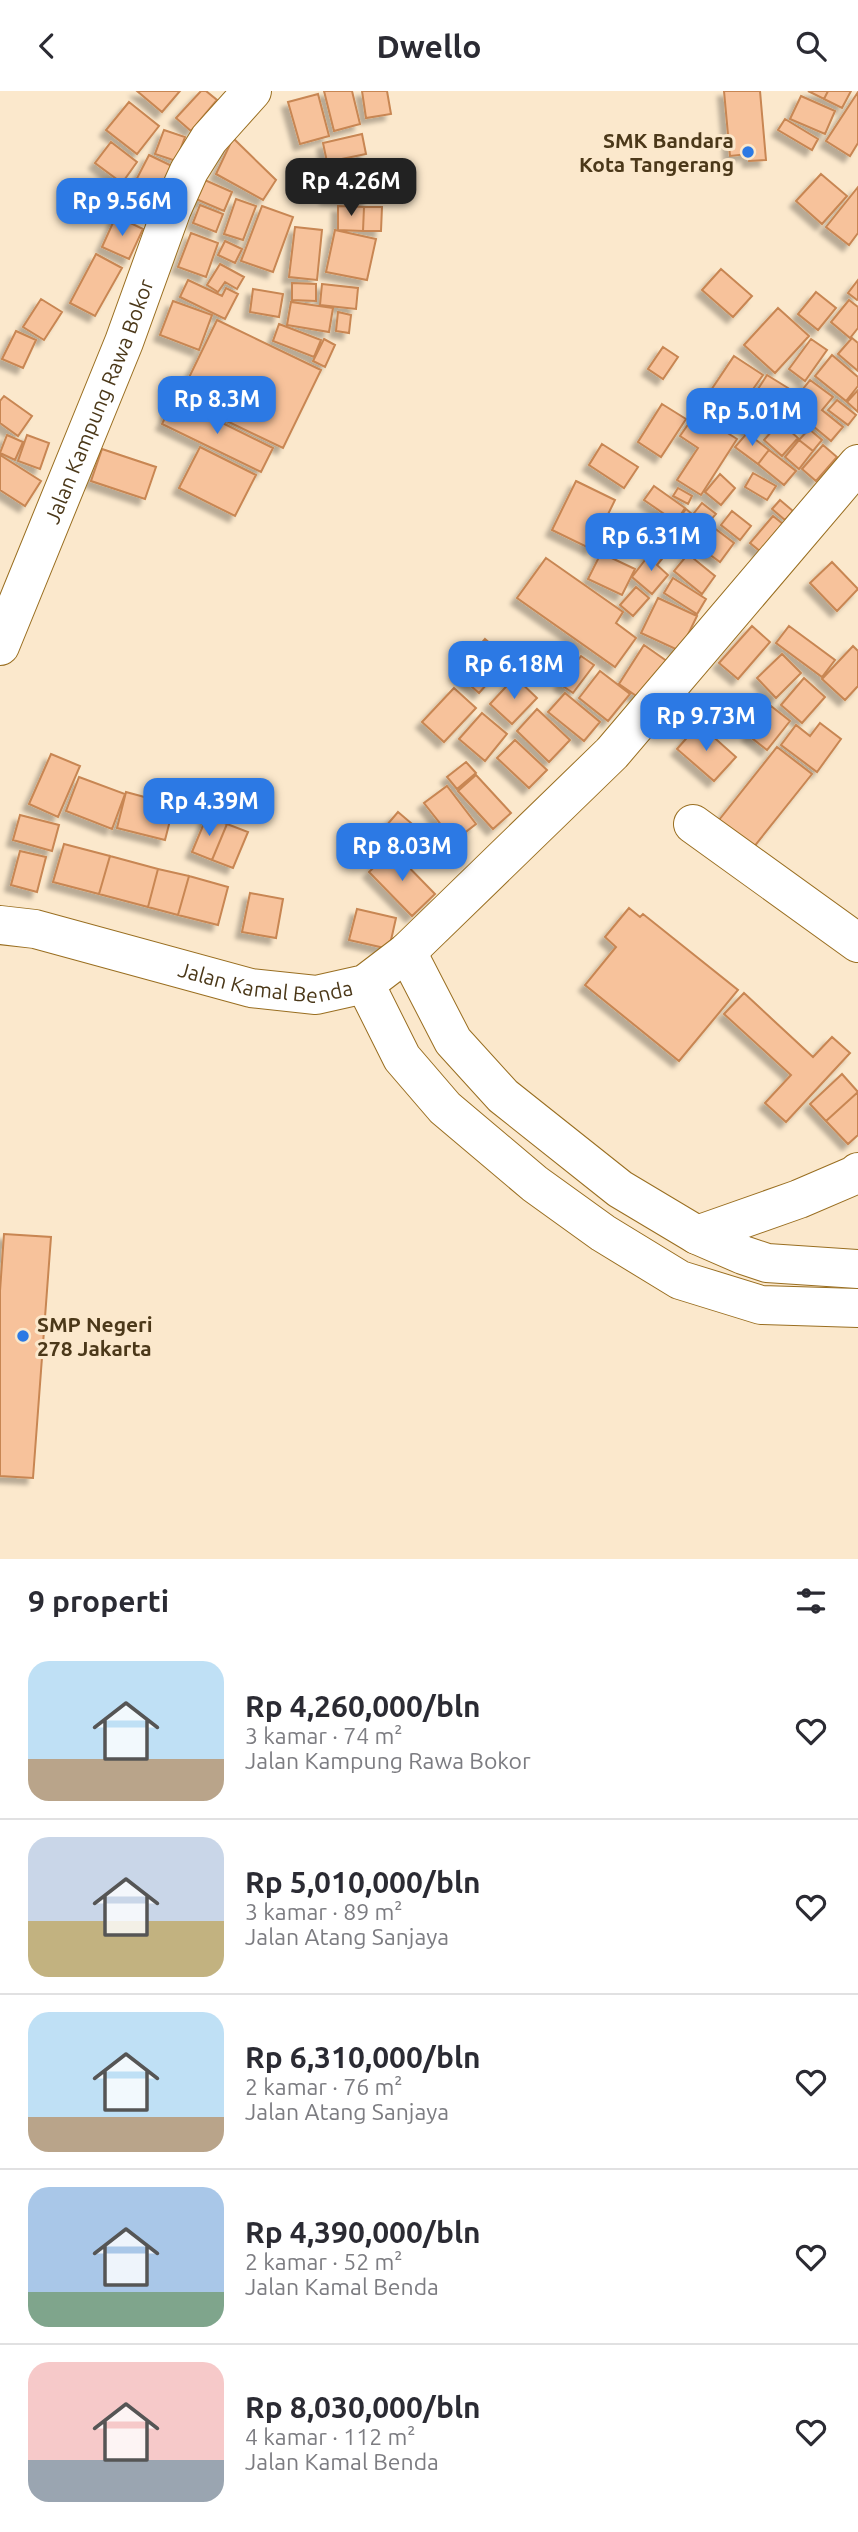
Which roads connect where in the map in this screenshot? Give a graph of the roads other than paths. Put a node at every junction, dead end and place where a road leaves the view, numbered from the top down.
1 (252, 91) edge
2 (858, 464) edge
3 (0, 646) edge
4 (693, 824) dead end
5 (0, 925) edge
6 (858, 943) edge
7 (407, 952) junction
8 (365, 984) junction
9 (858, 1172) edge
10 (697, 1235) junction
11 (858, 1269) edge
12 (858, 1308) edge

1 - 3 street, Jalan Kampung Rawa Bokor
2 - 7 street, Jalan Kamal Benda
4 - 6 street
5 - 8 street, Jalan Kamal Benda
7 - 8 street, Jalan Kamal Benda
7 - 10 street
8 - 12 street
9 - 10 street
10 - 11 street

